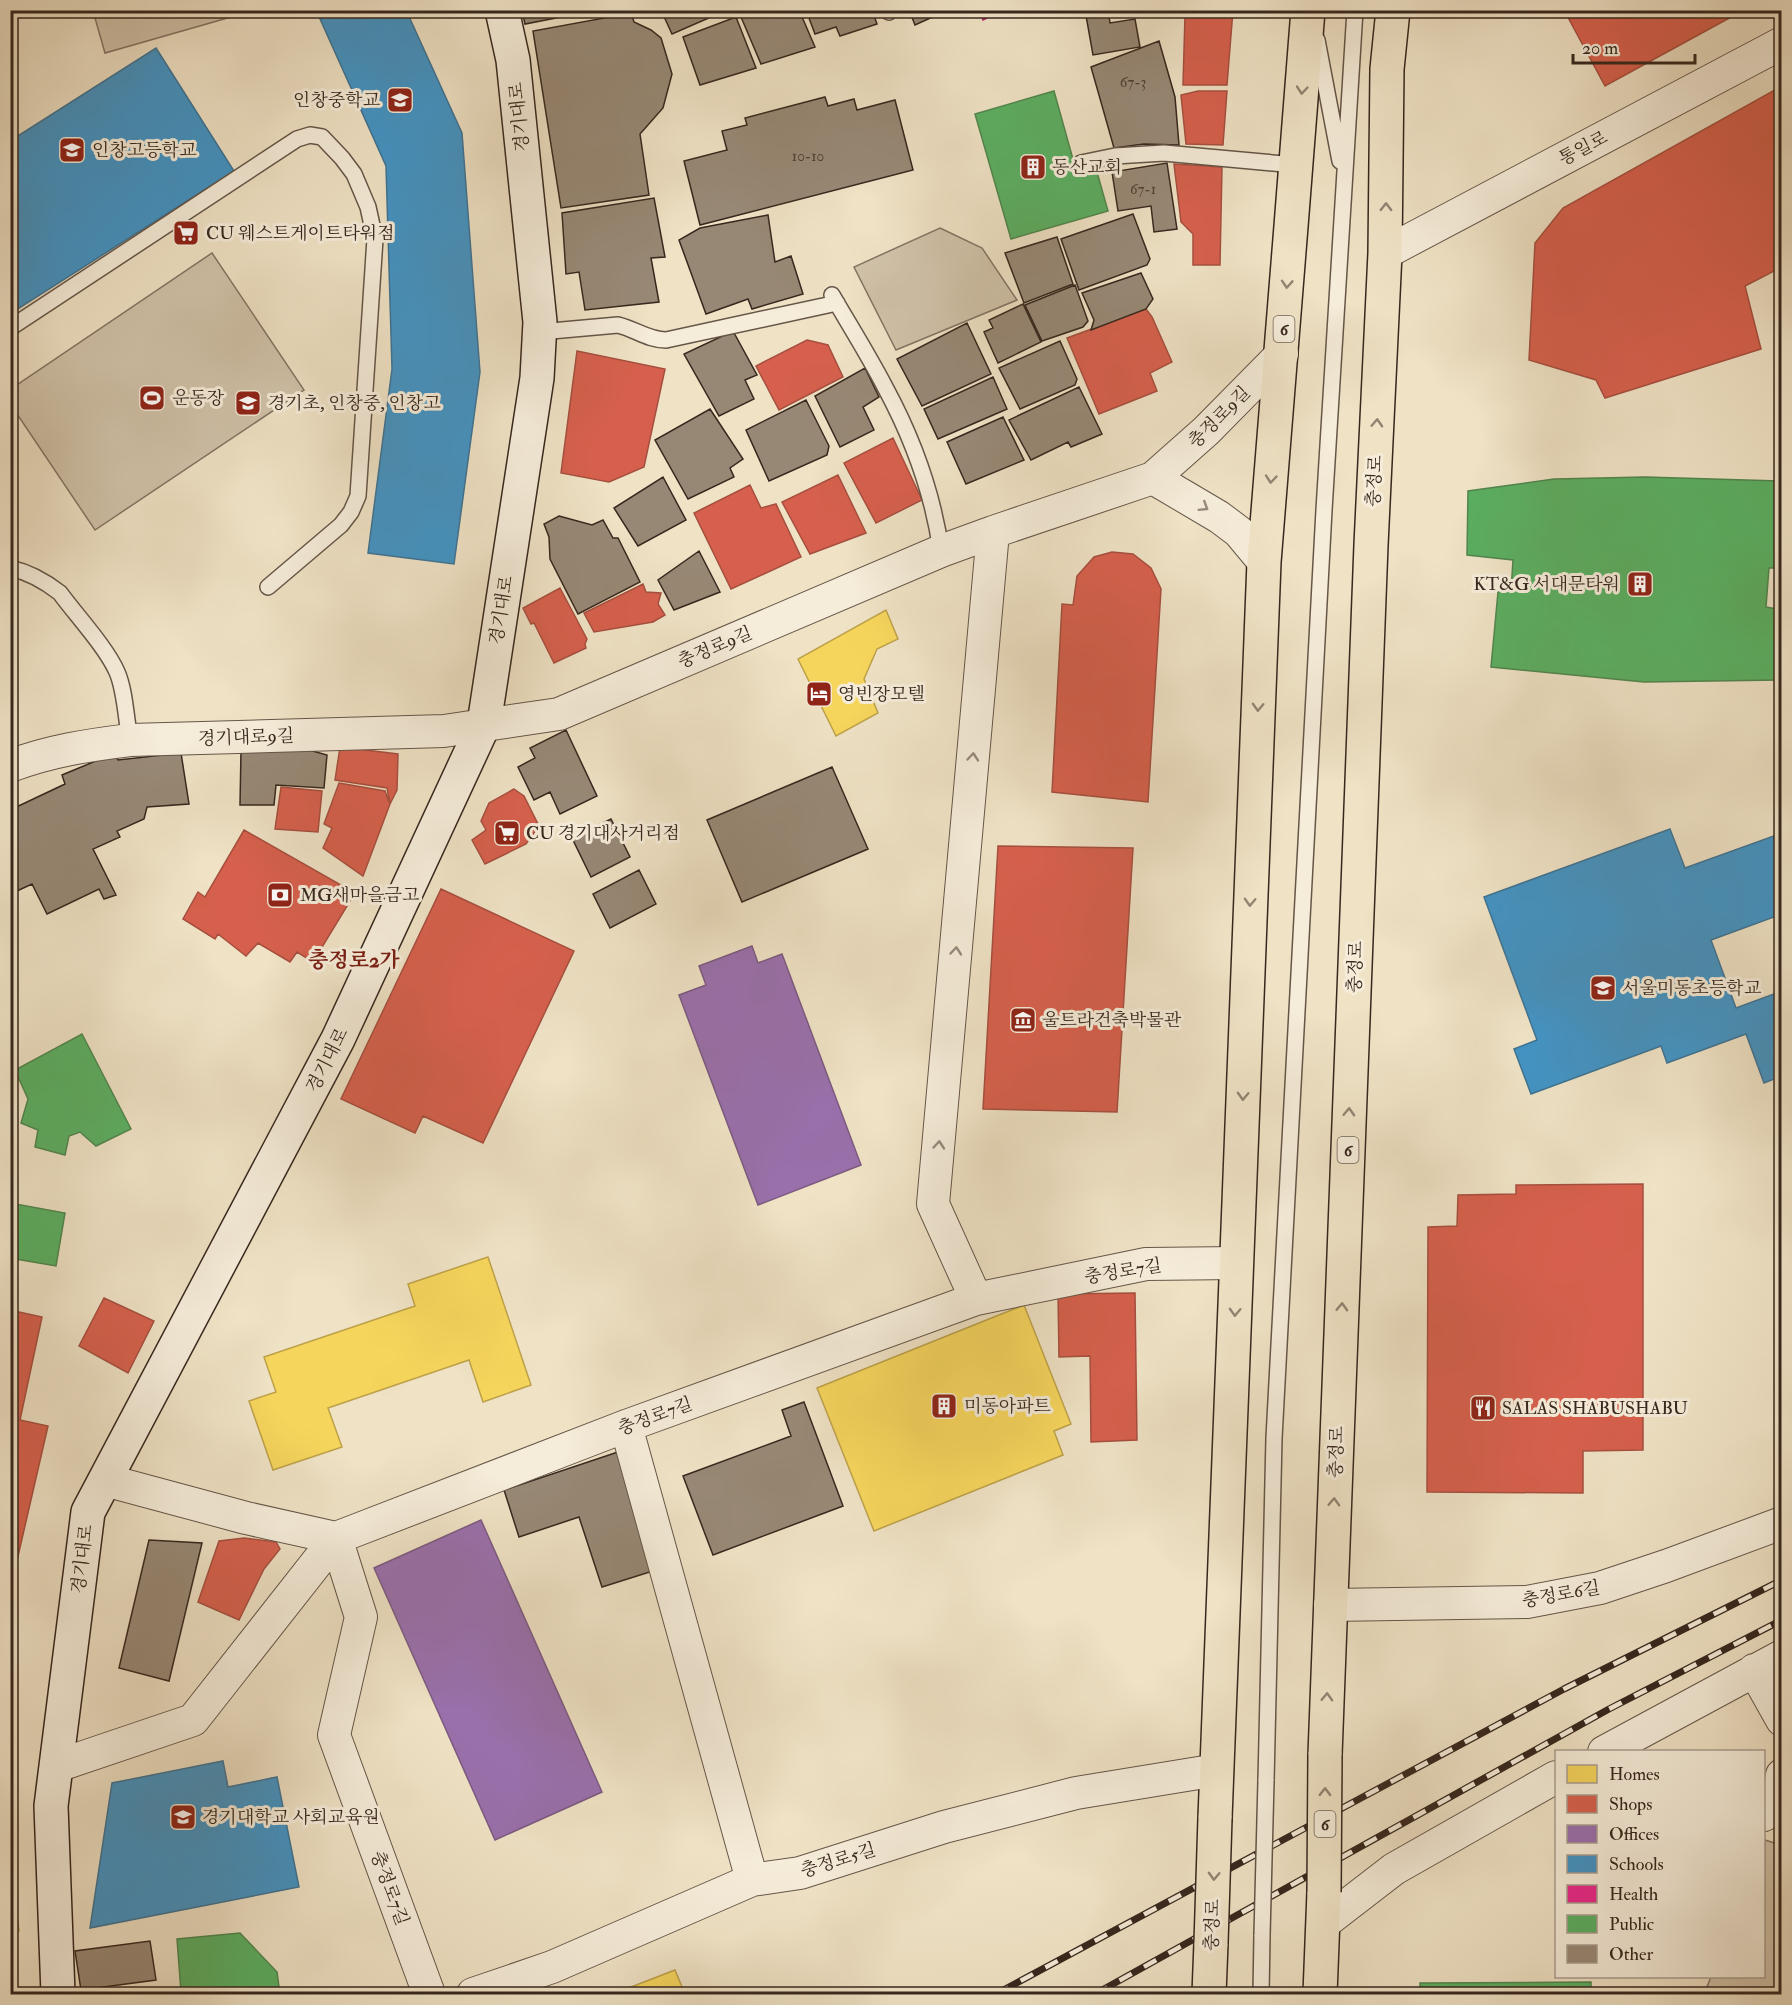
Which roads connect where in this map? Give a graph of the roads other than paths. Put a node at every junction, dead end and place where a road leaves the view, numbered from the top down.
1 (502, 10) edge
2 (1310, 10) edge
3 (1355, 10) edge
4 (1380, 10) edge
5 (1393, 10) edge
6 (1782, 43) edge
7 (1387, 69) junction
8 (1081, 163) dead end
9 (1295, 165) junction
10 (1344, 185) junction
11 (1385, 253) junction
12 (10, 328) edge
13 (540, 332) junction
14 (1282, 354) junction
15 (1153, 478) junction
16 (993, 532) junction
17 (941, 551) junction
18 (1264, 562) junction
19 (10, 568) edge
20 (268, 587) dead end
21 (484, 724) junction
22 (130, 740) junction
23 (10, 765) edge
24 (1237, 1263) junction
25 (976, 1299) junction
26 (626, 1426) junction
27 (105, 1480) junction
28 (1782, 1523) edge
29 (336, 1538) junction
30 (1330, 1605) junction
31 (1768, 1663) edge
32 (1782, 1720) edge
33 (1608, 1750) edge
34 (57, 1766) junction
35 (1217, 1770) junction
36 (1782, 1775) edge
37 (1555, 1778) edge
38 (1765, 1827) edge
39 (752, 1880) junction
40 (1324, 1908) junction
41 (57, 1994) edge
42 (429, 1995) edge
43 (473, 1995) edge
44 (1209, 1995) edge
45 (1261, 1995) edge
46 (1320, 1995) edge

1 - 13 main road, 경기대로
2 -> 9 main road, 충정로 / 6
2 - 10 lane
3 - 10 lane
4 - 7 lane
5 - 7 main road, 충정로 / 6
6 - 11 street, 통일로
11 -> 7 main road, 충정로 / 6
8 - 9 lane
9 -> 14 main road, 충정로 / 6
10 - 45 lane, bridge
30 -> 11 main road, 충정로 / 6
12 - 20 lane
13 - 17 lane
13 - 21 main road, 경기대로
14 - 15 street, 충정로9길
14 -> 18 main road, 충정로 / 6
15 - 16 street, 충정로9길
15 -> 18 street
16 - 17 street, 충정로9길
25 -> 16 street
17 - 21 street, 충정로9길
18 -> 24 main road, 충정로 / 6
19 - 22 lane
21 - 22 street, 경기대로9길
21 - 27 main road, 경기대로
22 - 23 street, 경기대로9길
24 - 25 street, 충정로7길
24 -> 35 main road, 충정로 / 6
25 - 26 street, 충정로7길
26 - 29 street, 충정로7길
26 - 39 street
27 - 29 street
27 - 34 main road, 경기대로
28 - 30 street, 충정로6길
29 - 34 street
29 - 42 street, 충정로7길
40 -> 30 main road, 충정로 / 6, bridge
31 - 32 street
31 - 33 street
34 - 41 main road, 경기대로
35 - 39 street, 충정로5길
35 -> 44 main road, 충정로 / 6, bridge
36 - 38 street
37 - 40 street
39 - 43 street, 충정로5길
40 - 46 main road, 충정로 / 6

